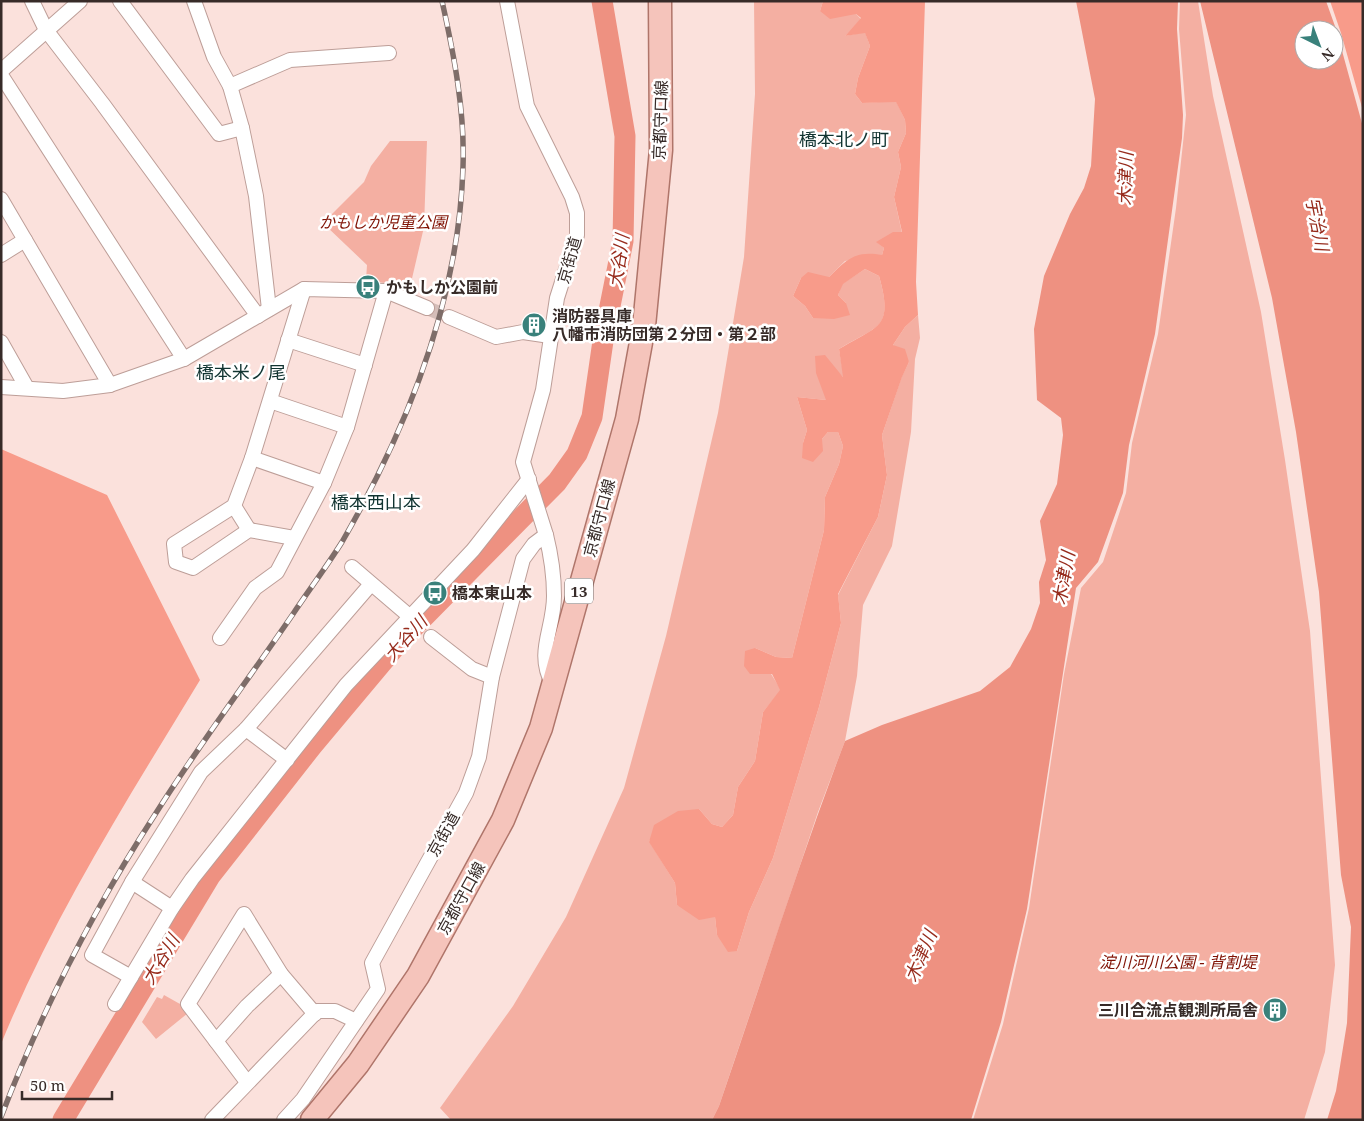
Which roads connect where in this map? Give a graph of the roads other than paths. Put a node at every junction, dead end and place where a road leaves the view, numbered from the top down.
1 (32, 1) edge
2 (80, 1) edge
3 (120, 1) edge
4 (194, 1) edge
5 (507, 1) edge
6 (660, 1) edge
7 (46, 30) junction
8 (390, 53) dead end
9 (1, 71) edge
10 (1, 75) edge
11 (230, 86) junction
12 (242, 128) junction
13 (1, 199) edge
14 (25, 240) junction
15 (1, 255) edge
16 (304, 289) junction
17 (386, 291) junction
18 (427, 308) tunnel mouth
19 (264, 313) junction
20 (449, 317) tunnel mouth
21 (550, 336) junction
22 (288, 340) junction
23 (1, 342) edge
24 (184, 359) junction
25 (365, 365) junction
26 (110, 385) junction
27 (1, 387) edge
28 (27, 388) junction
29 (270, 401) junction
30 (347, 427) junction
31 (252, 458) junction
32 (530, 479) junction
33 (324, 483) junction
34 (234, 506) junction
35 (545, 528) junction
36 (249, 530) junction
37 (294, 538) junction
38 (352, 567) dead end
39 (371, 584) junction
40 (412, 618) junction
41 (431, 637) dead end
42 (220, 638) dead end
43 (492, 677) junction
44 (554, 686) junction
45 (246, 729) junction
46 (286, 760) junction
47 (132, 882) junction
48 (172, 908) junction
49 (281, 974) junction
50 (131, 977) junction
51 (115, 1004) dead end
52 (314, 1014) junction
53 (356, 1020) junction
54 (216, 1041) junction
55 (247, 1082) junction
56 (212, 1120) edge
57 (284, 1120) edge
58 (312, 1120) edge

1 - 7 street
2 - 7 street
3 - 12 street
4 - 11 street
5 - 21 street, 京街道
6 - 44 main road, 京都守口線 / 13
7 - 9 street
7 - 19 street
8 - 11 street
10 - 24 street
11 - 12 street
12 - 19 street
13 - 14 street
14 - 15 street
14 - 26 street
16 - 17 street
16 - 19 street
16 - 22 street
17 - 18 street
17 - 25 street
19 - 24 street
20 - 21 street
21 - 32 street, 京街道
22 - 25 street
22 - 29 street
23 - 28 street
24 - 26 street
25 - 30 street
26 - 28 street
27 - 28 street
29 - 30 street
29 - 31 street
30 - 33 street
31 - 33 street
31 - 34 street
32 - 35 street, 京街道
32 - 40 street
33 - 37 street
34 - 36 street
34 - 36 street
35 - 43 street, 京街道
35 - 44 street, 京街道
36 - 37 street
37 - 42 street
38 - 39 street
39 - 40 street
39 - 45 street
40 - 46 street
41 - 43 street
43 - 53 street, 京街道
44 - 58 main road, 京都守口線 / 13
45 - 46 street
45 - 47 street
46 - 48 street
47 - 48 street
47 - 50 street
48 - 50 street
49 - 52 street
49 - 54 street
49 - 54 street
50 - 51 street
52 - 53 street
52 - 55 street
53 - 57 street, 京街道
54 - 55 street
55 - 56 street

